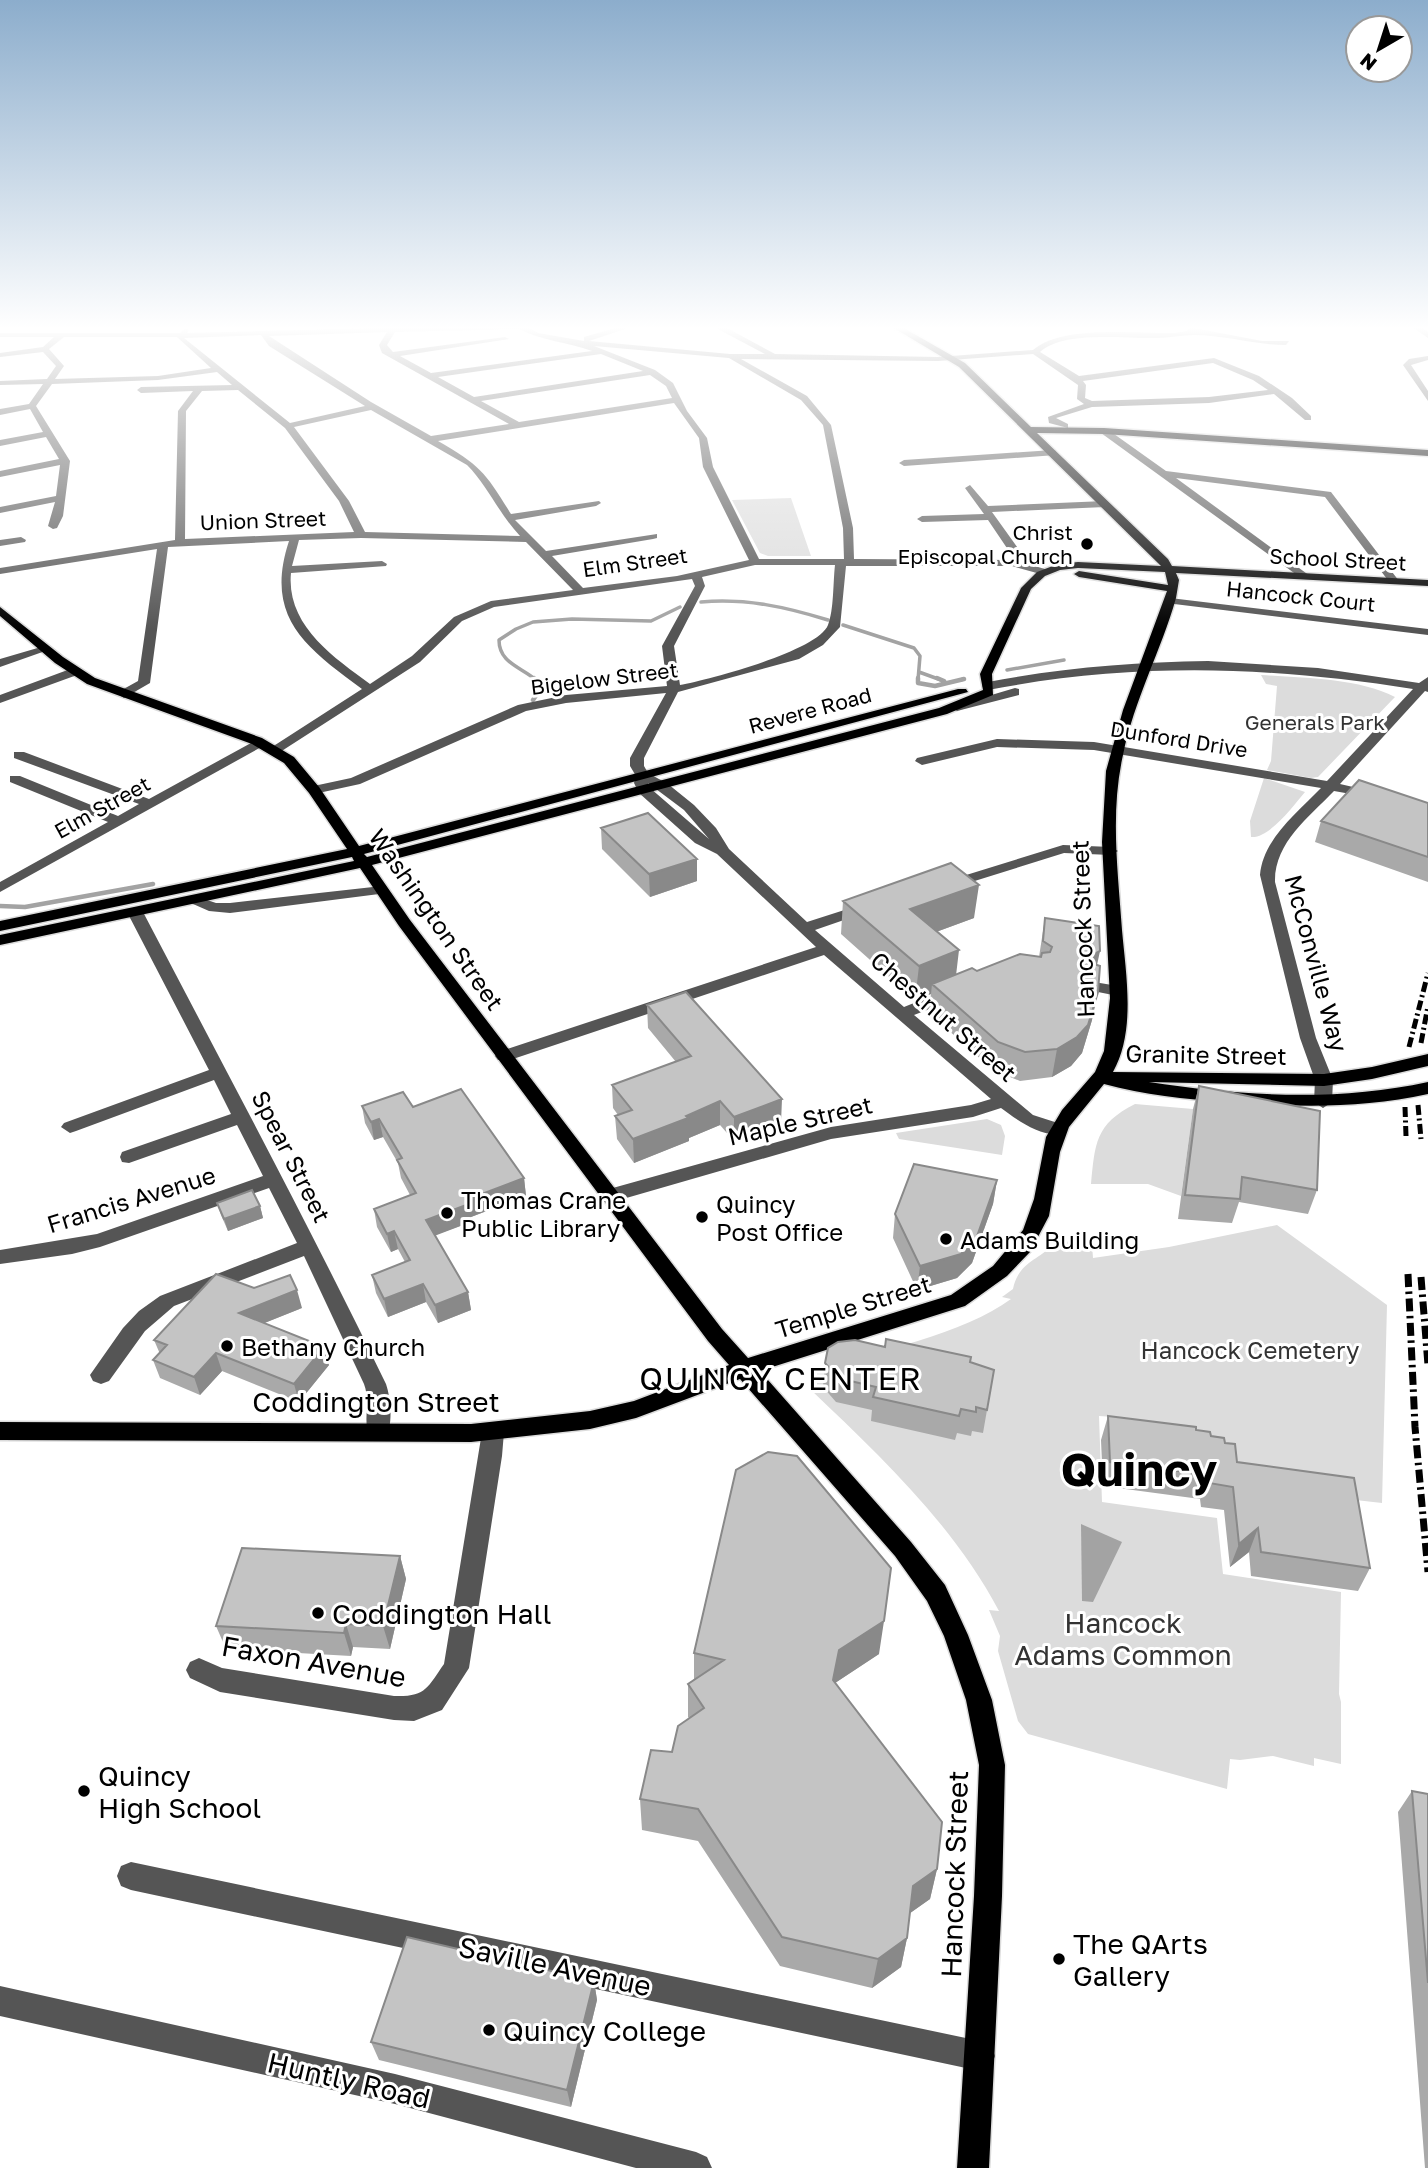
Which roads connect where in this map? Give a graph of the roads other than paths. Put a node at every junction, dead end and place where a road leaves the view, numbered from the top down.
1 (47, 428) edge
2 (181, 428) edge
3 (290, 428) edge
4 (411, 428) edge
5 (498, 428) edge
6 (696, 428) edge
7 (828, 428) edge
8 (1027, 428) edge
9 (1031, 428) edge
10 (1082, 428) edge
11 (1104, 431) junction
12 (50, 433) junction
13 (431, 439) junction
14 (0, 443) edge
15 (1053, 453) junction
16 (1428, 453) edge
17 (65, 461) junction
18 (904, 463) dead end
19 (0, 474) edge
20 (1164, 474) junction
21 (970, 488) dead end
22 (60, 498) junction
23 (596, 503) dead end
24 (1105, 504) junction
25 (0, 510) edge
26 (987, 513) junction
27 (508, 518) junction
28 (922, 519) dead end
29 (53, 526) dead end
30 (361, 535) junction
31 (653, 536) dead end
32 (295, 538) junction
33 (530, 539) junction
34 (22, 540) dead end
35 (180, 542) junction
36 (0, 543) edge
37 (163, 544) junction
38 (546, 554) junction
39 (755, 562) junction
40 (845, 562) junction
41 (382, 564) dead end
42 (1020, 564) junction
43 (286, 570) junction
44 (1171, 570) junction
45 (0, 571) edge
46 (1044, 572) junction
47 (696, 575) junction
48 (1305, 576) junction
49 (1394, 581) junction
50 (1428, 583) edge
51 (580, 591) junction
52 (1171, 595) junction
53 (2, 614) edge
54 (1428, 632) edge
55 (45, 649) junction
56 (0, 663) edge
57 (1145, 666) junction
58 (73, 672) junction
59 (1426, 685) edge
60 (988, 686) junction
61 (371, 690) junction
62 (674, 690) junction
63 (124, 694) junction
64 (0, 699) edge
65 (943, 711) junction
66 (260, 742) junction
67 (1117, 749) junction
68 (277, 750) junction
69 (19, 755) dead end
70 (922, 761) dead end
71 (15, 779) dead end
72 (643, 783) junction
73 (661, 785) junction
74 (1331, 786) junction
75 (314, 790) junction
76 (1390, 800) edge
77 (151, 804) junction
78 (119, 821) junction
79 (722, 851) junction
80 (1111, 851) junction
81 (360, 857) junction
82 (937, 885) edge
83 (0, 888) edge
84 (382, 890) junction
85 (192, 900) junction
86 (880, 904) edge
87 (135, 912) junction
88 (0, 926) edge
89 (805, 928) junction
90 (0, 940) edge
91 (826, 948) junction
92 (1094, 986) edge
93 (970, 987) edge
94 (1118, 991) junction
95 (904, 1013) junction
96 (504, 1056) junction
97 (1428, 1059) edge
98 (219, 1072) junction
99 (1101, 1077) junction
100 (1324, 1080) junction
101 (1423, 1091) edge
102 (1004, 1101) junction
103 (1323, 1101) junction
104 (242, 1117) junction
105 (70, 1127) dead end
106 (1058, 1129) junction
107 (129, 1157) dead end
108 (274, 1179) junction
109 (609, 1196) junction
110 (309, 1246) junction
111 (0, 1257) edge
112 (977, 1290) joint
113 (743, 1369) junction
114 (101, 1376) dead end
115 (0, 1431) edge
116 (378, 1432) junction
117 (493, 1432) junction
118 (199, 1670) dead end
119 (131, 1876) dead end
120 (0, 2001) edge
121 (980, 2056) junction
122 (696, 2168) edge
123 (973, 2168) edge

1 - 12 street
2 - 35 street
3 - 30 street
4 - 13 street
5 - 13 street
6 - 39 street
7 - 40 street, Bigelow Street
8 - 15 main road
9 - 11 main road
10 - 11 main road
11 - 16 main road
11 - 20 street
12 - 14 street
12 - 17 street
13 - 27 street
15 - 18 street
15 - 24 main road
17 - 19 street
17 - 22 street
20 - 48 street
20 - 49 street
21 - 26 street
22 - 25 street
22 - 29 street
23 - 27 street
24 - 26 street
24 - 44 main road
26 - 28 street
26 - 42 street
27 - 33 street
30 - 32 street, Union Street
30 - 33 street, Union Street
31 - 38 street
32 - 35 street, Union Street
32 - 43 street
33 - 38 street
34 - 36 street
35 - 37 street, Union Street
37 - 45 street, Union Street
37 - 63 street
38 - 51 street
39 - 40 street, Elm Street
39 - 47 street, Elm Street
40 - 42 street, Elm Street
40 - 62 street, Bigelow Street
41 - 43 street
42 - 46 street, Elm Street
43 - 61 street
44 - 46 main road, Elm Street
44 - 48 main road, School Street
44 - 52 main road, Hancock Street
46 - 52 main road
46 - 60 main road
47 - 51 street, Elm Street
47 - 62 street
48 - 49 main road, School Street
49 - 50 main road, School Street
51 - 61 street, Elm Street
52 - 54 street, Hancock Court
52 - 57 main road, Hancock Street
53 - 55 main road, Washington Street
55 - 56 street
55 - 58 main road, Washington Street
57 - 59 street
57 - 60 street
57 - 65 street, Revere Road
57 - 67 main road, Hancock Street
58 - 63 main road, Washington Street
58 - 64 street
59 - 74 street, McConville Way
60 - 65 main road
60 - 72 main road, Revere Road
61 - 68 street, Elm Street
62 - 72 street
62 - 75 street, Bigelow Street
63 - 66 main road, Washington Street
65 - 73 main road, Revere Road
66 - 68 main road, Washington Street
66 - 77 street, Elm Street
67 - 70 street, Dunford Drive
67 - 74 street, Dunford Drive
67 - 80 main road, Hancock Street
68 - 75 main road, Washington Street
69 - 77 street
71 - 78 street
72 - 73 main road, Revere Road
72 - 79 street
72 - 81 main road
73 - 79 street
74 - 76 street, Dunford Drive
74 - 100 street, McConville Way
75 - 81 main road, Washington Street
77 - 78 street, Elm Street
78 - 83 street, Elm Street
79 - 89 street, Chestnut Street
80 - 82 street
80 - 94 main road, Hancock Street
81 - 84 main road, Washington Street
81 - 85 main road
81 - 88 main road
84 - 85 street
84 - 96 main road, Washington Street
85 - 87 main road
86 - 89 street
87 - 90 main road
87 - 98 street, Spear Street
89 - 91 street, Chestnut Street
91 - 95 street, Chestnut Street
91 - 96 street
92 - 94 street
93 - 95 street
94 - 99 main road, Hancock Street
95 - 102 street, Chestnut Street
96 - 109 main road, Washington Street
97 - 100 main road, Granite Street
98 - 104 street, Spear Street
98 - 105 street
99 - 100 main road, Granite Street
99 - 103 main road, Granite Street
99 - 106 main road, Hancock Street
100 - 103 street, McConville Way
101 - 103 main road, Granite Street
102 - 106 street, Chestnut Street
102 - 109 street, Maple Street
104 - 107 street
104 - 108 street, Spear Street
106 - 112 main road, Hancock Street
108 - 110 street, Spear Street
108 - 111 street, Francis Avenue
109 - 113 main road, Washington Street
110 - 114 street
110 - 116 street, Spear Street
112 - 113 main road, Temple Street
113 - 117 main road, Coddington Street
113 - 121 main road, Hancock Street
115 - 116 main road, Coddington Street
116 - 117 main road, Coddington Street
117 - 118 street, Faxon Avenue
119 - 121 street, Saville Avenue
120 - 122 street, Huntly Road
121 - 123 main road, Hancock Street

